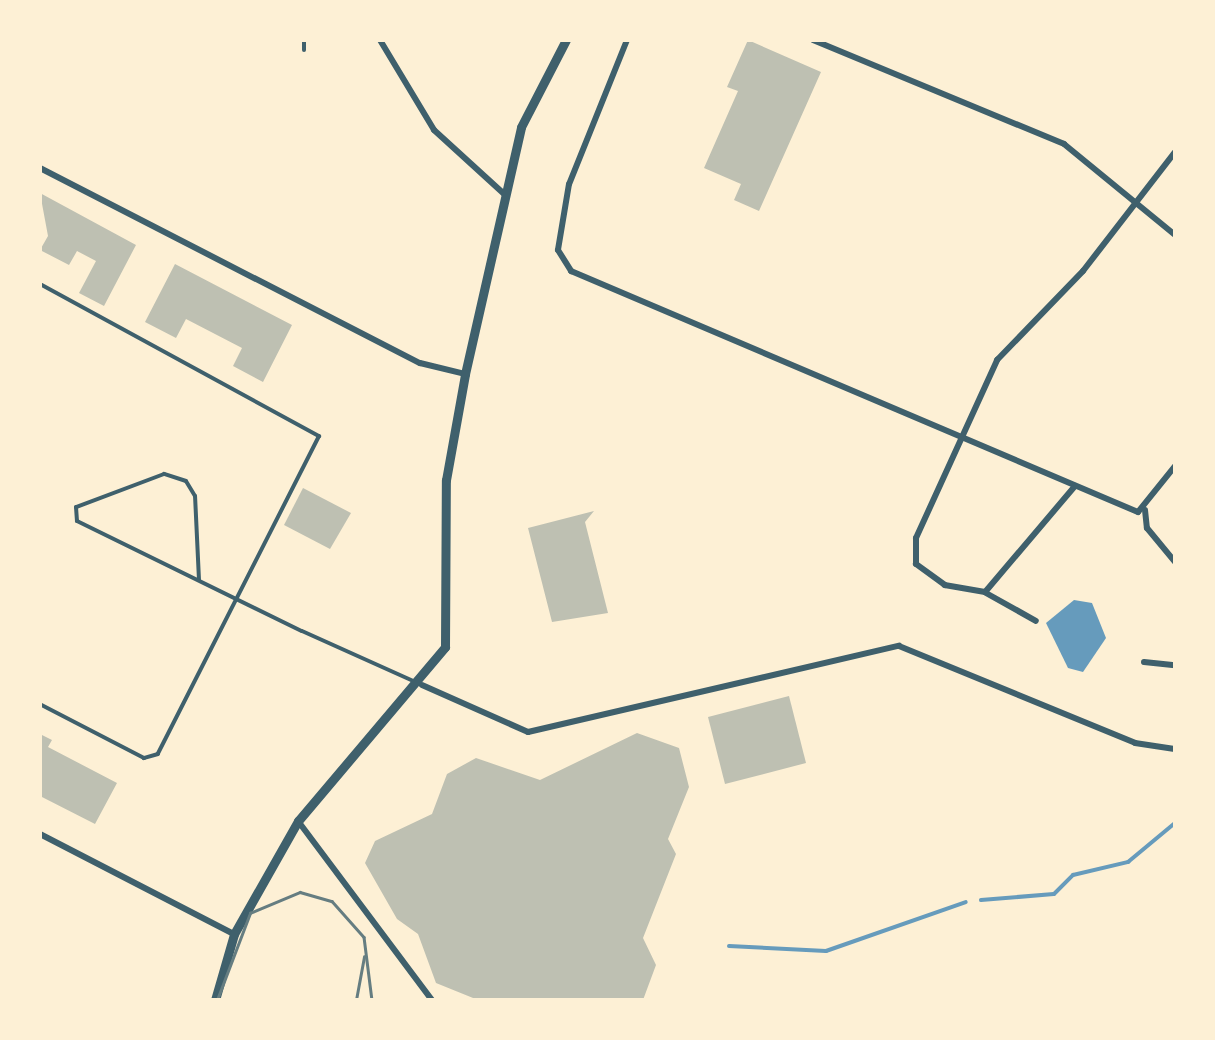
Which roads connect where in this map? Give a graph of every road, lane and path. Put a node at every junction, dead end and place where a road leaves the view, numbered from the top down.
1 (304, 40) edge
2 (380, 40) edge
3 (566, 40) edge
4 (627, 40) edge
5 (813, 40) edge
6 (304, 50) dead end
7 (1175, 152) edge
8 (40, 168) edge
9 (504, 194) junction
10 (1138, 199) junction
11 (1175, 235) edge
12 (40, 284) edge
13 (466, 374) junction
14 (959, 435) junction
15 (1175, 466) edge
16 (1075, 486) junction
17 (1142, 511) junction
18 (1175, 562) edge
19 (199, 580) junction
20 (985, 592) junction
21 (240, 601) junction
22 (1036, 621) dead end
23 (1144, 662) dead end
24 (1175, 665) edge
25 (422, 686) junction
26 (40, 704) edge
27 (1175, 749) edge
28 (298, 821) junction
29 (40, 834) edge
30 (234, 934) junction
31 (215, 1000) edge
32 (432, 1000) edge

1 - 6 lane
2 - 9 street
3 - 9 street
4 - 14 street
5 - 10 street
7 - 10 street
8 - 13 street
9 - 13 street
10 - 11 street
10 - 14 street
12 - 21 lane
13 - 25 street
14 - 16 street
14 - 20 street
15 - 17 street
16 - 17 street
16 - 20 street
17 - 18 street
19 - 19 lane
19 - 21 lane
20 - 22 street
21 - 25 lane
21 - 26 lane
23 - 24 street
25 - 27 street
25 - 28 street
28 - 30 street
28 - 32 street
29 - 30 street
30 - 31 street

